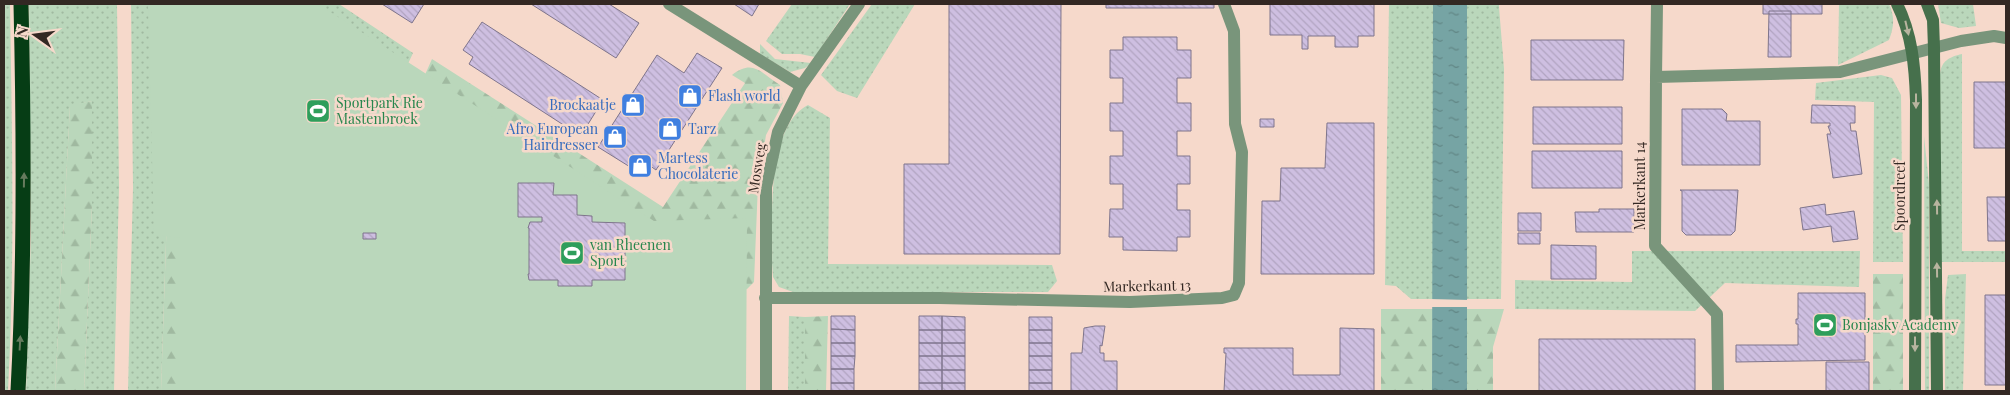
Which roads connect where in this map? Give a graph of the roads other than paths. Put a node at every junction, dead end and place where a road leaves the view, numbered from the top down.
1 (21, 4) edge
2 (669, 4) edge
3 (859, 4) edge
4 (1224, 4) edge
5 (1657, 4) edge
6 (1897, 4) edge
7 (1927, 4) edge
8 (2006, 38) edge
9 (1934, 48) junction
10 (1912, 53) junction
11 (1656, 77) junction
12 (802, 86) junction
13 (765, 298) junction
14 (18, 391) edge
15 (766, 391) edge
16 (1718, 391) edge
17 (1915, 391) edge
18 (1937, 391) edge

14 -> 1 highway
2 - 12 street
3 - 12 street, Mosweg
4 - 13 street, Markerkant 13
5 - 11 street, Markerkant 14
6 -> 10 main road, Spoordreef
7 - 9 main road
8 - 9 street
9 - 10 street
18 -> 9 main road
10 - 11 street
10 -> 17 main road, Spoordreef
11 - 16 street, Markerkant 14
12 - 13 street, Mosweg
13 - 15 street, Mosweg

